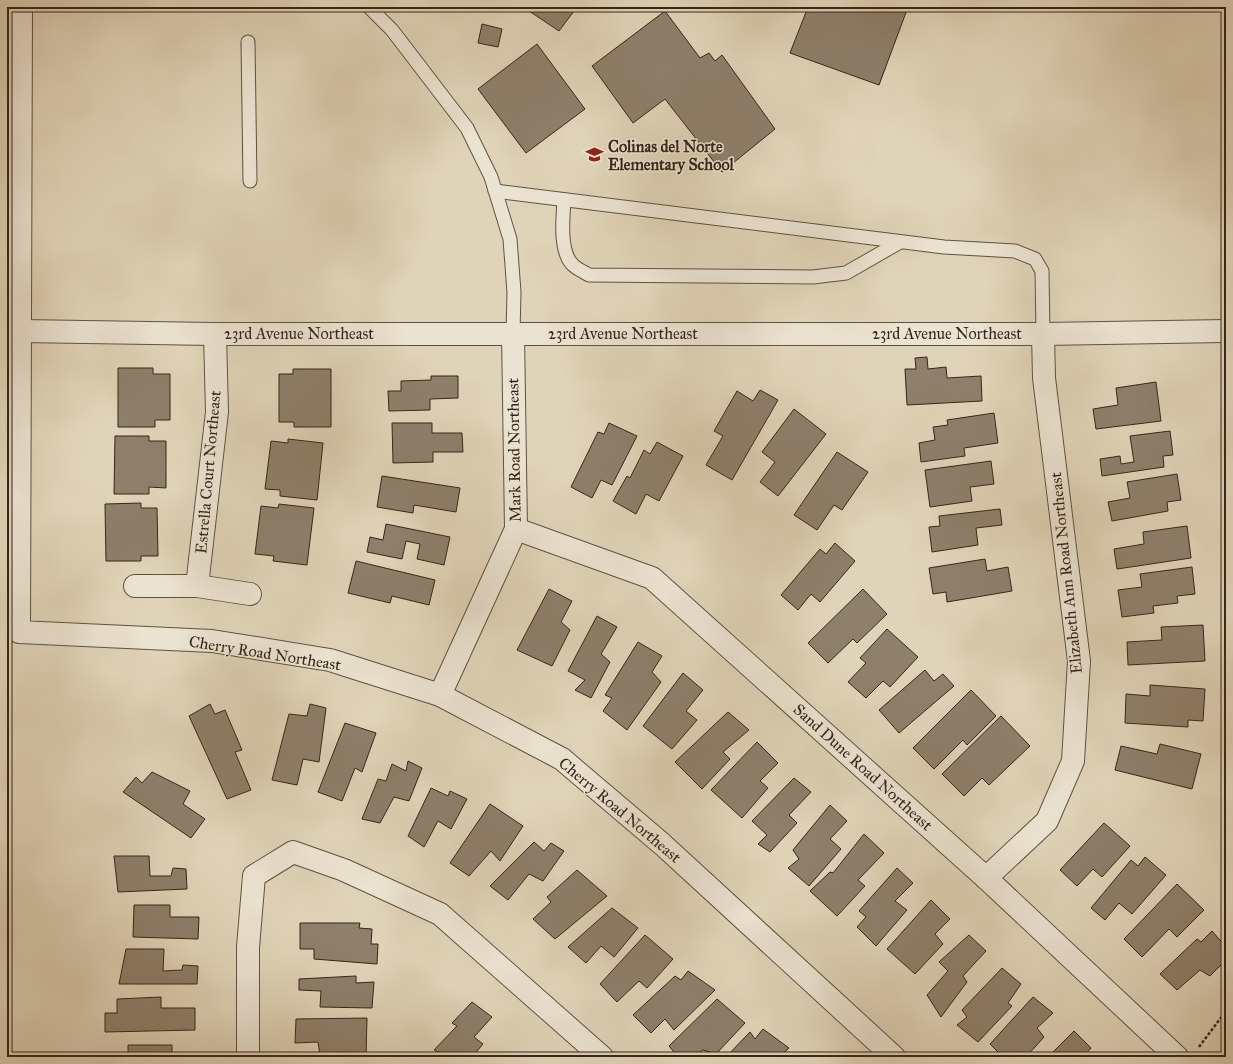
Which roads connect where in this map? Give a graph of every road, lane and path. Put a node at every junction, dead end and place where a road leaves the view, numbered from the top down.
1 (21, 7) edge
2 (369, 7) edge
3 (248, 42) dead end
4 (250, 181) dead end
5 (495, 191) junction
6 (564, 200) junction
7 (900, 242) junction
8 (1226, 331) edge
9 (20, 332) junction
10 (513, 333) junction
11 (216, 334) junction
12 (1043, 334) junction
13 (516, 530) junction
14 (135, 586) dead end
15 (197, 586) junction
16 (250, 594) dead end
17 (13, 635) edge
18 (440, 695) junction
19 (986, 878) junction
20 (1226, 1010) edge
21 (1186, 1054) edge
22 (248, 1057) edge
23 (602, 1057) edge
24 (894, 1057) edge

1 - 9 street
2 - 5 lane
3 - 4 lane
5 - 6 lane
5 - 10 lane
6 - 7 lane
6 - 7 lane
7 - 12 lane
8 - 12 street, 23rd Avenue Northeast
9 - 11 street, 23rd Avenue Northeast
9 - 17 street
10 - 11 street, 23rd Avenue Northeast
10 - 12 street, 23rd Avenue Northeast
10 - 13 street, Mark Road Northeast
11 - 15 street, Estrella Court Northeast
12 - 19 street, Elizabeth Ann Road Northeast
13 - 18 street, Mark Road Northeast
13 - 19 street, Sand Dune Road Northeast
14 - 15 street
15 - 16 street
17 - 18 street, Cherry Road Northeast
18 - 24 street, Cherry Road Northeast
19 - 21 street, Sand Dune Road Northeast
20 - 21 path
22 - 23 street

